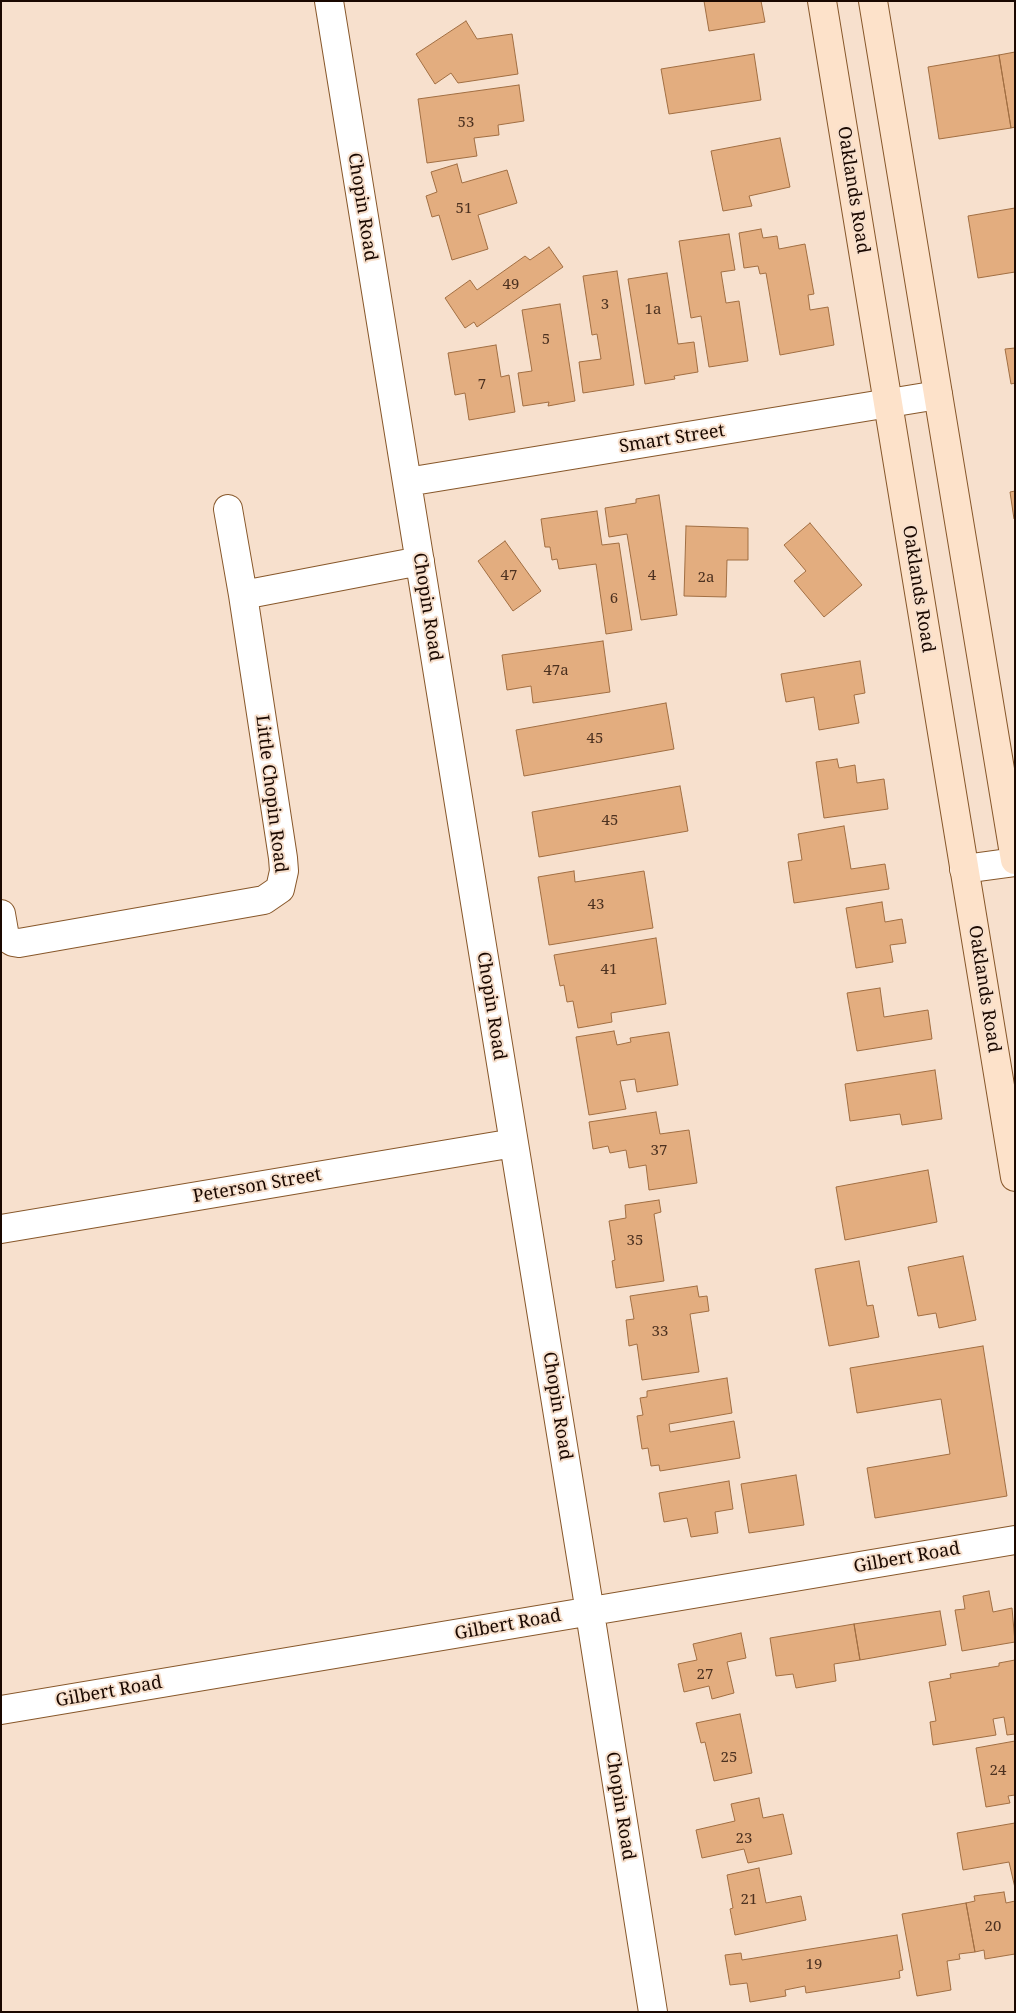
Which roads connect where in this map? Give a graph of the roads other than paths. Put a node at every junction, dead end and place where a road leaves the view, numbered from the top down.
1 (329, 1) edge
2 (822, 1) edge
3 (873, 1) edge
4 (938, 395) junction
5 (888, 404) junction
6 (407, 482) junction
7 (228, 509) dead end
8 (420, 561) junction
9 (244, 595) junction
10 (1015, 861) edge
11 (964, 869) junction
12 (3, 925) edge
13 (514, 1143) junction
14 (1015, 1177) edge
15 (1, 1229) edge
16 (1015, 1540) edge
17 (590, 1611) junction
18 (1, 1710) edge
19 (653, 2012) edge

1 - 6 street, Chopin Road
2 - 5 main road, Oaklands Road
3 - 4 main road
4 - 5 street, Smart Street
4 - 10 main road
5 - 6 street, Smart Street
5 - 11 main road, Oaklands Road
6 - 8 street, Chopin Road
7 - 9 street, Little Chopin Road
8 - 9 street
8 - 13 street, Chopin Road
9 - 12 street, Little Chopin Road
10 - 11 street
11 - 14 main road, Oaklands Road
13 - 15 street, Peterson Street
13 - 17 street, Chopin Road
16 - 17 street, Gilbert Road
17 - 18 street, Gilbert Road
17 - 19 street, Chopin Road

